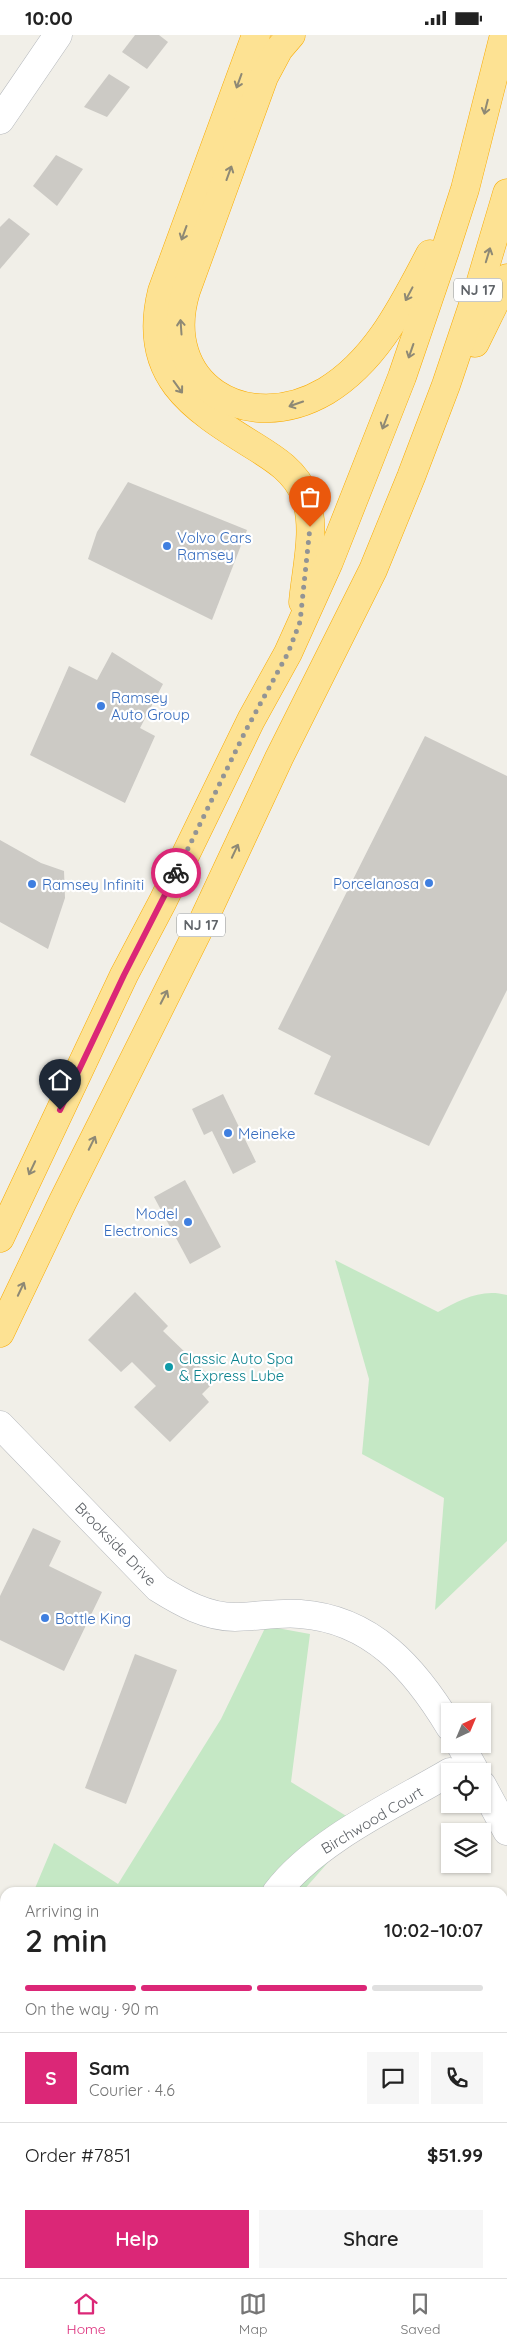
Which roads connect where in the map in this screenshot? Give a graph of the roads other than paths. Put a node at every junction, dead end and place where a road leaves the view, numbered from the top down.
1 (58, 35) edge
2 (256, 35) edge
3 (291, 35) edge
4 (501, 43) edge
5 (0, 120) edge
6 (465, 189) junction
7 (507, 193) edge
8 (507, 278) edge
9 (411, 477) junction
10 (300, 622) junction
11 (0, 1238) edge
12 (0, 1333) edge
13 (0, 1425) edge
14 (441, 1712) edge
15 (441, 1776) edge
16 (491, 1802) edge
17 (507, 1831) edge
18 (282, 1887) edge

1 - 5 street
2 -> 10 highway
6 -> 3 highway
4 -> 6 highway, NJ 17
6 -> 10 highway, NJ 17
9 -> 7 highway, NJ 17
8 - 9 highway
12 -> 9 highway, NJ 17
10 -> 11 highway, NJ 17
13 - 14 street, Brookside Drive
15 - 18 street, Birchwood Court
16 - 17 street

